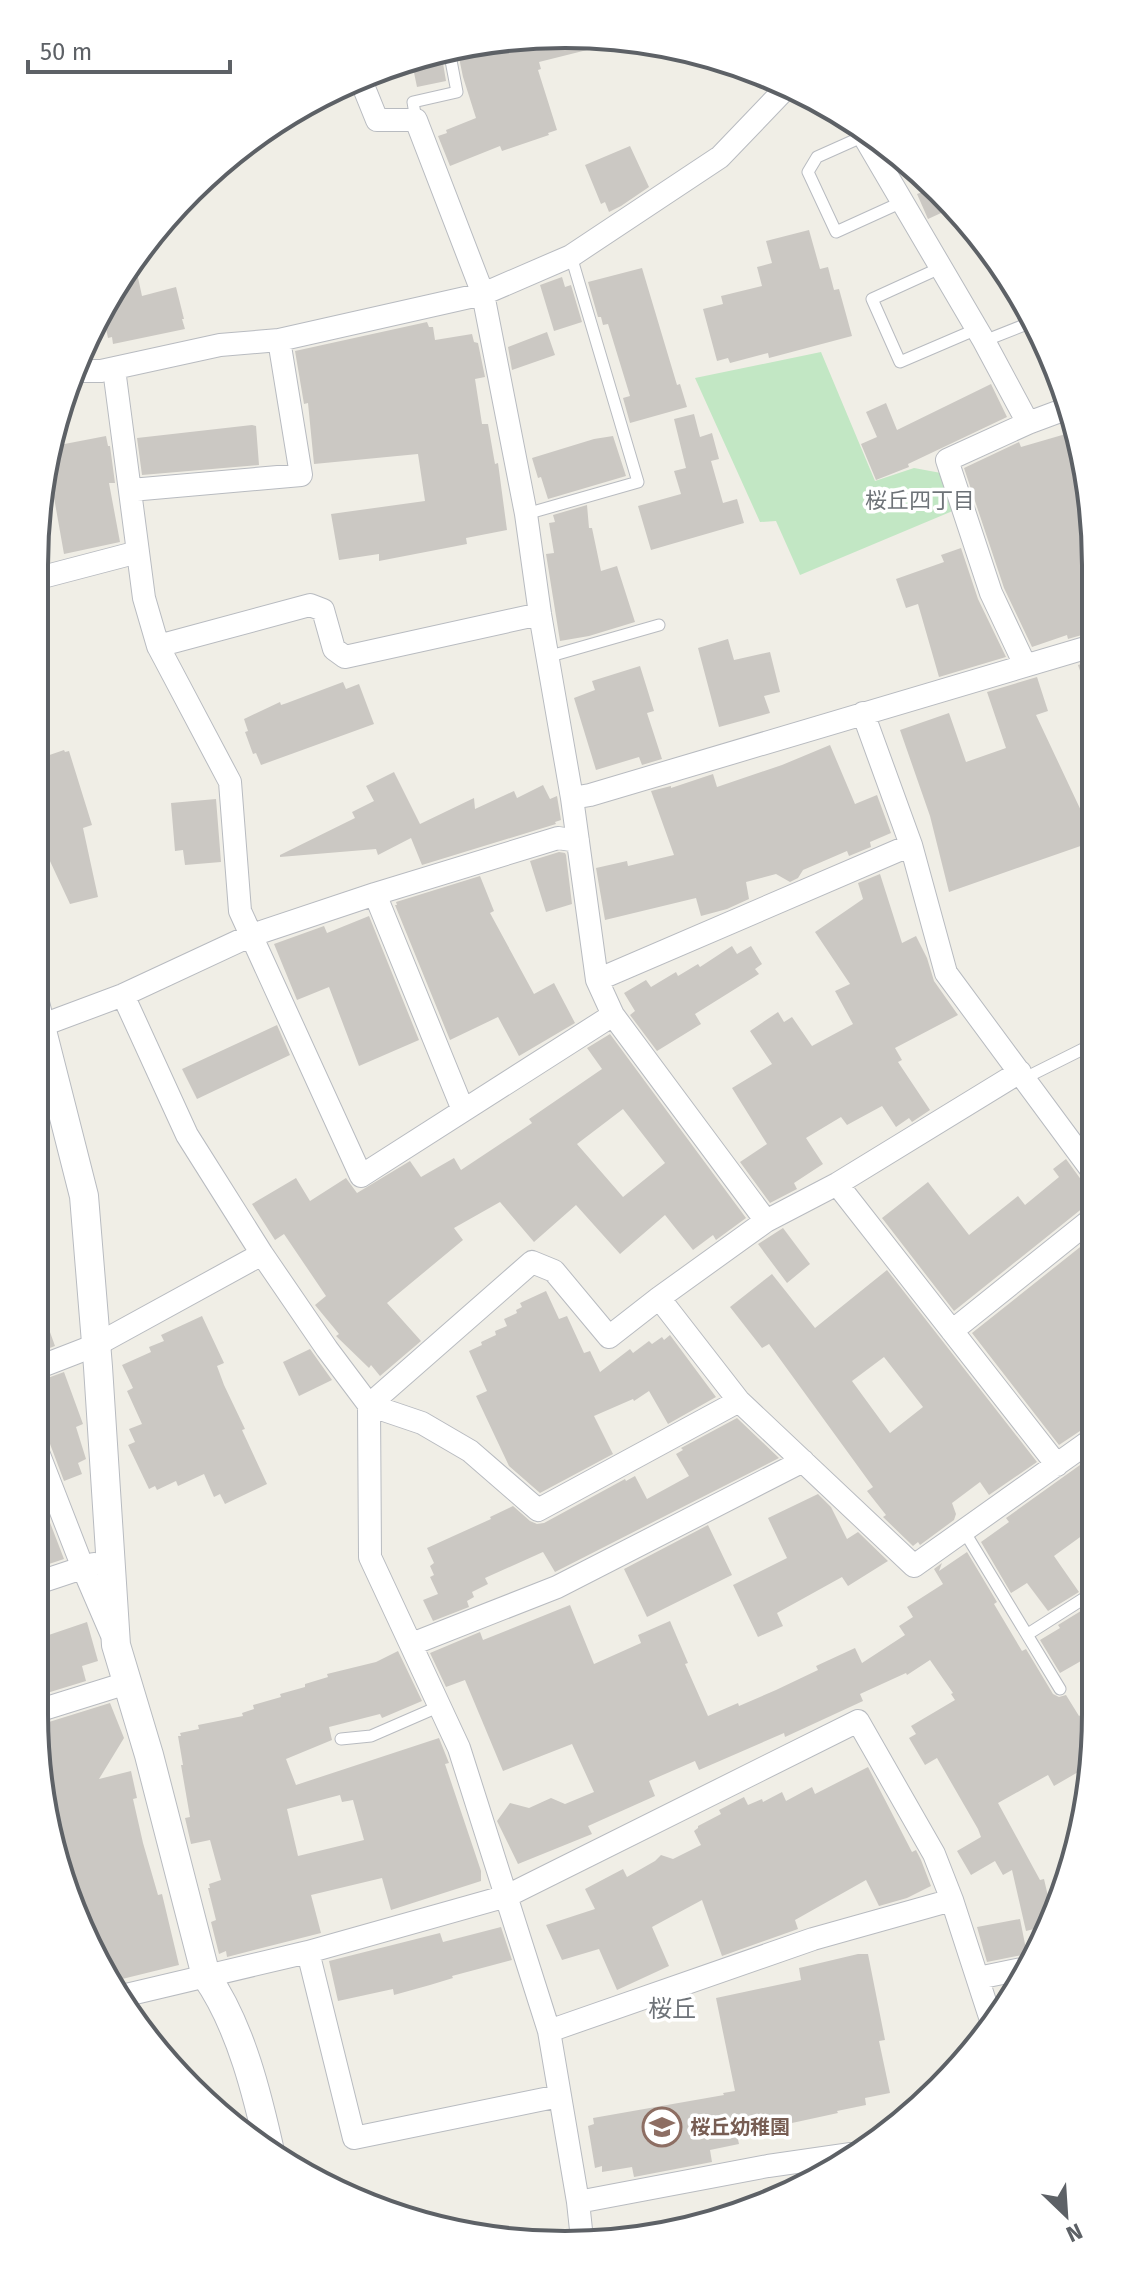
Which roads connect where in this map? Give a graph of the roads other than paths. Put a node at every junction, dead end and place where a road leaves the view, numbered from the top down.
1 (451, 61) edge
2 (364, 88) edge
3 (780, 95) edge
4 (416, 120) junction
5 (854, 136) edge
6 (872, 149) edge
7 (902, 202) junction
8 (571, 256) junction
9 (940, 268) junction
10 (483, 294) junction
11 (1023, 324) edge
12 (980, 335) junction
13 (279, 340) junction
14 (114, 369) junction
15 (86, 371) edge
16 (1059, 412) edge
17 (1028, 423) junction
18 (131, 490) junction
19 (526, 514) junction
20 (138, 552) junction
21 (48, 576) edge
22 (540, 614) junction
23 (659, 625) dead end
24 (158, 646) junction
25 (1082, 649) edge
26 (547, 657) junction
27 (1025, 665) junction
28 (863, 713) junction
29 (572, 798) junction
30 (578, 841) junction
31 (911, 845) junction
32 (375, 894) junction
33 (252, 935) junction
34 (597, 980) junction
35 (123, 995) junction
36 (48, 1012) edge
37 (613, 1015) junction
38 (1082, 1049) edge
39 (48, 1054) edge
40 (1022, 1075) junction
41 (463, 1110) junction
42 (1082, 1157) edge
43 (837, 1184) junction
44 (766, 1221) junction
45 (1082, 1227) edge
46 (262, 1254) junction
47 (659, 1298) junction
48 (952, 1331) junction
49 (96, 1345) junction
50 (48, 1364) edge
51 (739, 1401) junction
52 (369, 1405) junction
53 (1082, 1447) edge
54 (803, 1461) junction
55 (1057, 1465) junction
56 (48, 1478) edge
57 (964, 1531) junction
58 (110, 1559) junction
59 (83, 1568) junction
60 (48, 1579) edge
61 (1082, 1600) edge
62 (1028, 1634) junction
63 (412, 1644) junction
64 (116, 1645) junction
65 (127, 1683) junction
66 (1060, 1689) dead end
67 (440, 1706) junction
68 (48, 1708) edge
69 (341, 1739) dead end
70 (507, 1896) junction
71 (952, 1900) junction
72 (308, 1952) junction
73 (1014, 1971) edge
74 (206, 1976) junction
75 (978, 1978) junction
76 (131, 1994) edge
77 (988, 2011) edge
78 (549, 2031) junction
79 (559, 2096) junction
80 (266, 2135) edge
81 (832, 2157) edge
82 (578, 2202) junction
83 (581, 2231) edge

1 - 4 lane
2 - 4 street
3 - 8 street
4 - 10 street
5 - 7 lane
6 - 7 street
7 - 9 street
8 - 10 street
8 - 19 lane
9 - 12 street
9 - 12 lane
10 - 13 street
10 - 19 street
11 - 12 lane
12 - 17 street
13 - 14 street
13 - 18 street
14 - 15 street
14 - 18 street
16 - 17 street
17 - 27 street
18 - 20 street
19 - 22 street
20 - 21 street
20 - 24 street
22 - 24 street
22 - 26 street
23 - 26 lane
24 - 33 street
25 - 27 street
26 - 29 street
27 - 28 street
28 - 29 street
28 - 31 street
29 - 30 street
30 - 32 street
30 - 34 street
31 - 34 street
31 - 40 street
32 - 33 street
32 - 41 street
33 - 35 street
33 - 41 street
34 - 37 street
35 - 36 street
35 - 46 street
37 - 41 street
37 - 44 street
38 - 40 lane
39 - 49 street
40 - 42 street
40 - 43 street
43 - 44 street
43 - 48 street
44 - 47 street
45 - 48 street
46 - 49 street
46 - 52 street
47 - 51 street
47 - 52 street
48 - 55 street
49 - 50 street
49 - 58 street
51 - 52 street
51 - 54 street
52 - 63 street
53 - 55 street
54 - 57 street
54 - 63 street
55 - 57 street
56 - 59 street
57 - 62 lane
58 - 59 street
58 - 64 street
59 - 60 street
59 - 64 street
61 - 62 lane
62 - 66 lane
63 - 67 street
64 - 65 street
65 - 68 street
65 - 74 street
67 - 69 lane
67 - 70 street
70 - 71 street
70 - 72 street
70 - 78 street
71 - 75 street
71 - 78 street
72 - 74 street
72 - 79 street
73 - 75 street
74 - 76 street
74 - 80 street
75 - 77 street
78 - 79 street
79 - 82 street
81 - 82 street
82 - 83 street

